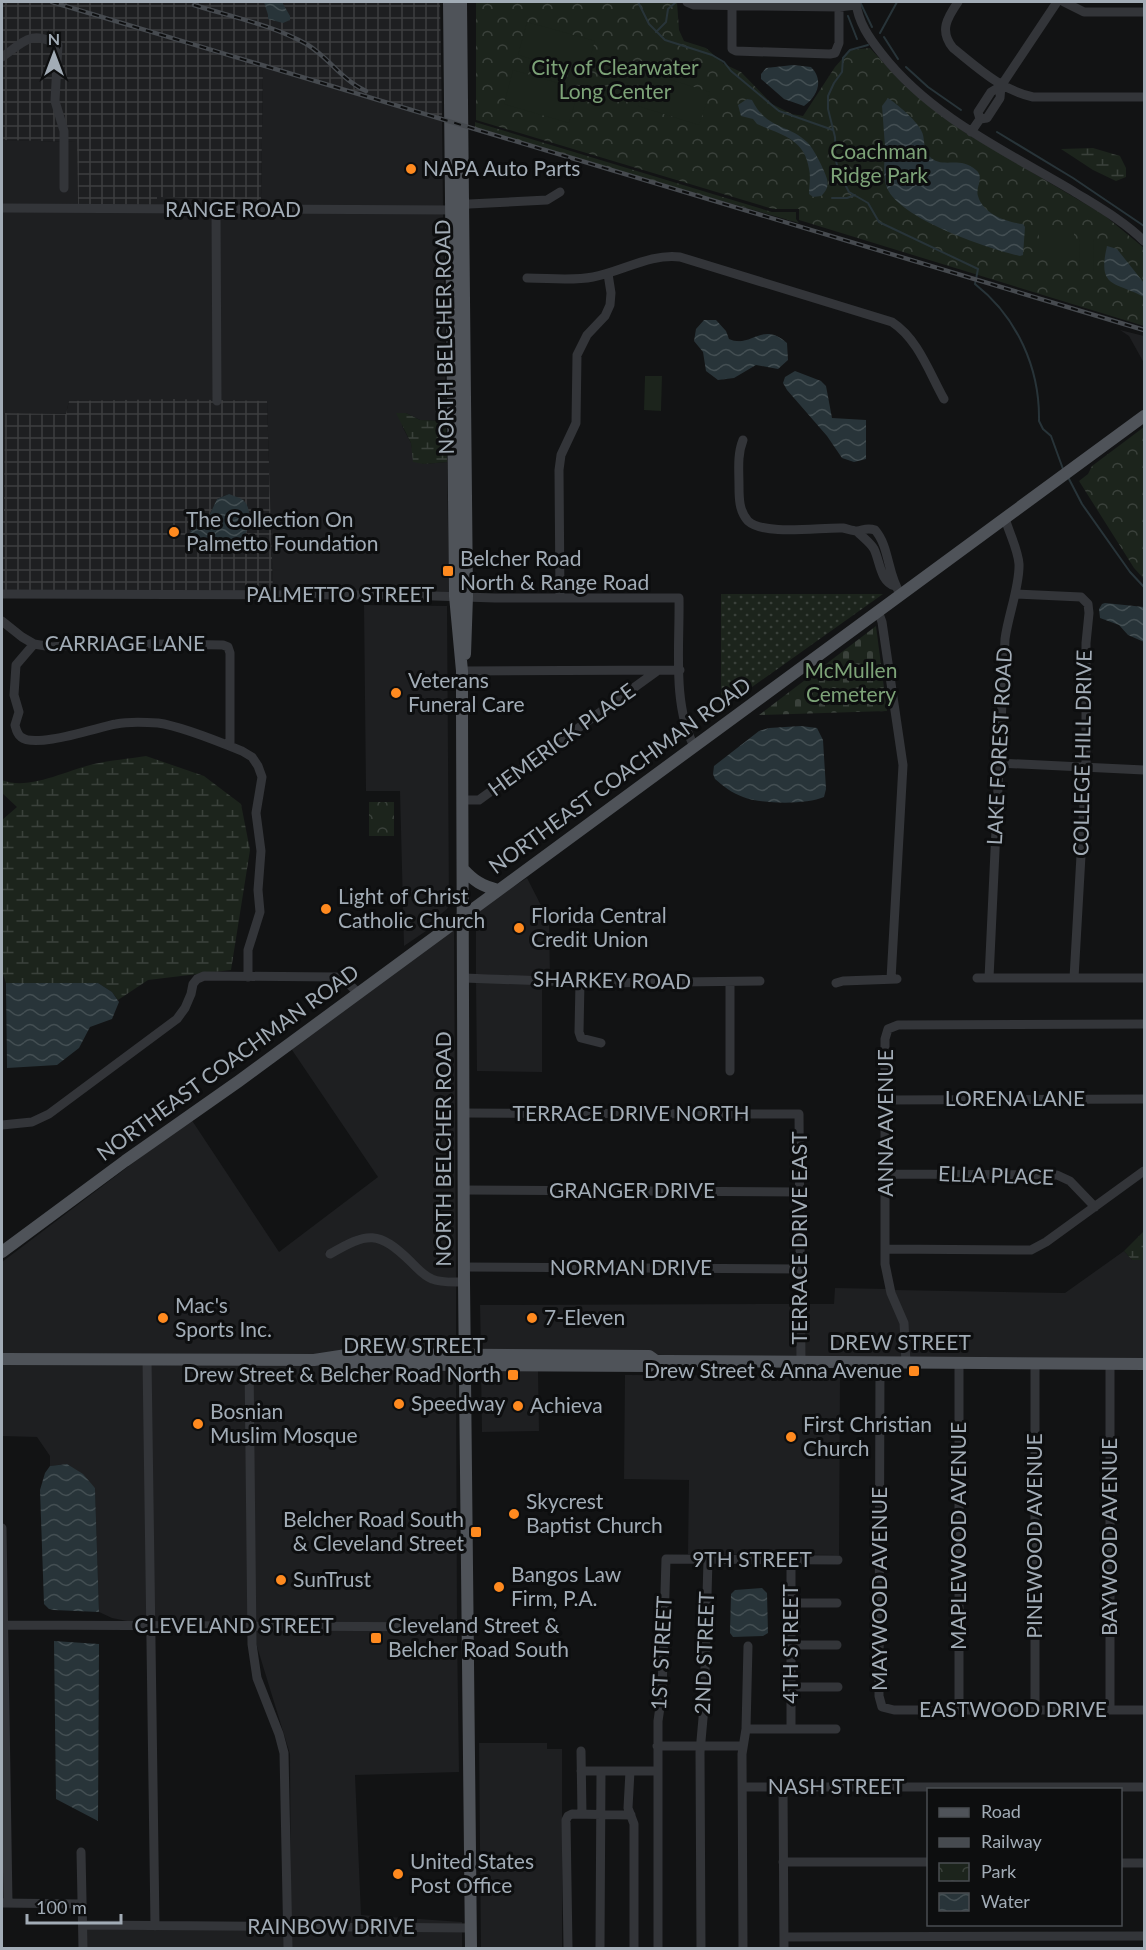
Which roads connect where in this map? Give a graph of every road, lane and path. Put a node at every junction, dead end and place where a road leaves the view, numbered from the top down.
1 (449, 2) edge
2 (461, 2) edge
3 (687, 2) edge
4 (958, 2) edge
5 (1057, 2) edge
6 (1064, 2) edge
7 (732, 3) edge
8 (856, 3) edge
9 (787, 4) edge
10 (839, 4) edge
11 (1144, 12) edge
12 (2, 57) edge
13 (1001, 86) junction
14 (1144, 97) edge
15 (972, 132) junction
16 (64, 188) dead end
17 (560, 192) dead end
18 (2, 208) edge
19 (458, 208) junction
20 (216, 209) junction
21 (1144, 241) edge
22 (608, 274) junction
23 (527, 278) dead end
24 (944, 399) dead end
25 (218, 401) dead end
26 (1144, 416) edge
27 (743, 440) dead end
28 (1005, 518) junction
29 (857, 531) junction
30 (882, 540) junction
31 (873, 546) junction
32 (898, 590) junction
33 (2, 594) edge
34 (1015, 594) junction
35 (461, 596) junction
36 (560, 598) junction
37 (878, 611) junction
38 (2, 621) edge
39 (34, 644) junction
40 (680, 670) junction
41 (462, 671) junction
42 (657, 671) junction
43 (230, 746) junction
44 (694, 746) junction
45 (998, 763) junction
46 (1086, 768) junction
47 (1144, 770) edge
48 (463, 800) junction
49 (463, 869) junction
50 (498, 890) junction
51 (463, 915) junction
52 (248, 977) junction
53 (464, 978) junction
54 (977, 978) dead end
55 (989, 978) junction
56 (1074, 978) junction
57 (1144, 978) edge
58 (760, 981) dead end
59 (580, 982) junction
60 (730, 982) junction
61 (836, 983) dead end
62 (358, 993) junction
63 (1144, 1024) edge
64 (601, 1043) dead end
65 (730, 1071) dead end
66 (1144, 1099) edge
67 (886, 1100) junction
68 (464, 1113) junction
69 (799, 1114) joint
70 (2, 1125) edge
71 (1144, 1171) edge
72 (886, 1174) junction
73 (464, 1190) junction
74 (800, 1192) junction
75 (1095, 1207) junction
76 (886, 1249) junction
77 (2, 1252) edge
78 (330, 1254) dead end
79 (464, 1267) junction
80 (799, 1269) junction
81 (464, 1282) junction
82 (2, 1359) edge
83 (147, 1359) junction
84 (249, 1360) junction
85 (466, 1360) junction
86 (801, 1362) junction
87 (880, 1362) junction
88 (906, 1363) junction
89 (959, 1363) junction
90 (1035, 1363) junction
91 (1110, 1364) junction
92 (1144, 1364) edge
93 (2, 1528) edge
94 (666, 1559) joint
95 (708, 1559) junction
96 (791, 1560) junction
97 (838, 1560) dead end
98 (791, 1603) junction
99 (837, 1603) dead end
100 (3, 1625) edge
101 (151, 1626) junction
102 (252, 1626) junction
103 (467, 1627) junction
104 (791, 1645) junction
105 (837, 1645) dead end
106 (748, 1646) dead end
107 (791, 1687) junction
108 (838, 1687) dead end
109 (882, 1707) joint
110 (959, 1710) junction
111 (1035, 1710) junction
112 (1110, 1710) junction
113 (1144, 1710) edge
114 (746, 1729) junction
115 (791, 1729) junction
116 (836, 1729) dead end
117 (657, 1746) junction
118 (701, 1746) junction
119 (743, 1746) junction
120 (581, 1751) dead end
121 (582, 1771) junction
122 (601, 1771) junction
123 (630, 1772) junction
124 (658, 1772) junction
125 (742, 1787) junction
126 (783, 1787) junction
127 (1144, 1787) edge
128 (582, 1814) junction
129 (600, 1814) junction
130 (630, 1815) junction
131 (81, 1852) dead end
132 (783, 1862) junction
133 (927, 1862) edge
134 (1122, 1863) edge
135 (1144, 1863) edge
136 (5, 1903) edge
137 (82, 1904) junction
138 (82, 1925) junction
139 (155, 1926) junction
140 (288, 1927) junction
141 (471, 1928) junction
142 (1144, 1936) edge
143 (784, 1937) junction
144 (83, 1948) edge
145 (288, 1948) edge
146 (471, 1948) edge
147 (568, 1948) edge
148 (600, 1948) edge
149 (634, 1948) edge
150 (658, 1948) edge
151 (701, 1948) edge
152 (743, 1948) edge
153 (784, 1948) edge

1 - 19 main road, NORTH BELCHER ROAD
2 - 19 main road, NORTH BELCHER ROAD
3 - 7 street
4 - 13 street
5 - 13 street
6 - 11 street
7 - 9 street
7 - 10 street
8 - 10 street
8 - 15 street
9 - 10 street
12 - 16 street
13 - 14 street
13 - 15 street
15 - 21 street
17 - 19 street, RANGE ROAD
18 - 20 street, RANGE ROAD
19 - 20 street, RANGE ROAD
19 - 35 main road, NORTH BELCHER ROAD
20 - 25 street
22 - 23 street
22 - 24 street
22 - 36 street
26 - 28 main road, NORTHEAST COACHMAN ROAD
27 - 29 street
28 - 32 main road, NORTHEAST COACHMAN ROAD
28 - 34 street, LAKE FOREST ROAD
29 - 30 street
29 - 31 street
30 - 31 street
30 - 32 street
31 - 32 street
32 - 37 main road, NORTHEAST COACHMAN ROAD
33 - 35 street, PALMETTO STREET
34 - 45 street, LAKE FOREST ROAD
34 - 46 street, COLLEGE HILL DRIVE
35 - 36 street, PALMETTO STREET
35 - 41 main road, NORTH BELCHER ROAD
36 - 40 street, PALMETTO STREET
37 - 44 main road, NORTHEAST COACHMAN ROAD
37 - 61 street
38 - 39 street, CARRIAGE LANE
39 - 43 street, CARRIAGE LANE
39 - 43 street
40 - 42 street
40 - 44 street
41 - 42 street
41 - 48 main road, NORTH BELCHER ROAD
42 - 48 street, HEMERICK PLACE
43 - 52 street
44 - 50 main road, NORTHEAST COACHMAN ROAD
45 - 46 street
45 - 55 street, LAKE FOREST ROAD
46 - 47 street
46 - 56 street, COLLEGE HILL DRIVE
48 - 49 main road, NORTH BELCHER ROAD
49 - 50 main road
49 - 51 main road, NORTH BELCHER ROAD
50 - 51 main road, NORTHEAST COACHMAN ROAD
51 - 53 main road, NORTH BELCHER ROAD
51 - 62 main road, NORTHEAST COACHMAN ROAD
52 - 62 street
52 - 70 street
53 - 59 street, SHARKEY ROAD
53 - 68 main road, NORTH BELCHER ROAD
54 - 55 street
55 - 56 street
56 - 57 street
58 - 60 street, SHARKEY ROAD
59 - 60 street, SHARKEY ROAD
59 - 64 street
60 - 65 street
62 - 77 main road, NORTHEAST COACHMAN ROAD
63 - 67 street, ANNA AVENUE
66 - 67 street, LORENA LANE
67 - 72 street, ANNA AVENUE
68 - 69 street, TERRACE DRIVE NORTH
68 - 73 main road, NORTH BELCHER ROAD
69 - 74 street, TERRACE DRIVE EAST
71 - 75 street
72 - 75 street, ELLA PLACE
72 - 76 street, ANNA AVENUE
73 - 74 street, GRANGER DRIVE
73 - 79 main road, NORTH BELCHER ROAD
74 - 80 street, TERRACE DRIVE EAST
75 - 76 street
76 - 88 street, ANNA AVENUE
78 - 81 street
79 - 80 street, NORMAN DRIVE
79 - 81 main road, NORTH BELCHER ROAD
80 - 86 street, TERRACE DRIVE EAST
81 - 85 main road, NORTH BELCHER ROAD
82 - 83 main road, DREW STREET
83 - 84 main road, DREW STREET
83 - 101 street
84 - 85 main road, DREW STREET
84 - 102 street
85 - 86 main road, DREW STREET
85 - 103 main road, NORTH BELCHER ROAD
86 - 87 main road, DREW STREET
87 - 88 main road, DREW STREET
87 - 109 street, MAYWOOD AVENUE
88 - 89 main road, DREW STREET
89 - 90 main road, DREW STREET
89 - 110 street, MAPLEWOOD AVENUE
90 - 91 main road, DREW STREET
90 - 111 street, PINEWOOD AVENUE
91 - 92 main road, DREW STREET
91 - 112 street, BAYWOOD AVENUE
93 - 100 street
94 - 95 street, 9TH STREET
94 - 117 street, 1ST STREET
95 - 96 street, 9TH STREET
95 - 118 street, 2ND STREET
96 - 97 street, 9TH STREET
96 - 98 street, 4TH STREET
98 - 99 street
98 - 104 street, 4TH STREET
100 - 101 street, CLEVELAND STREET
100 - 136 street
101 - 102 street, CLEVELAND STREET
101 - 139 street
102 - 103 street, CLEVELAND STREET
102 - 140 street
103 - 141 main road, NORTH BELCHER ROAD
104 - 105 street
104 - 107 street, 4TH STREET
106 - 114 street
107 - 108 street
107 - 115 street, 4TH STREET
109 - 110 street, EASTWOOD DRIVE
110 - 111 street, EASTWOOD DRIVE
111 - 112 street, EASTWOOD DRIVE
112 - 113 street, EASTWOOD DRIVE
114 - 115 street
114 - 119 street
115 - 116 street
117 - 118 street
117 - 124 street, 1ST STREET
118 - 119 street
118 - 151 street, 2ND STREET
119 - 125 street
120 - 121 street
121 - 122 street
121 - 128 street
122 - 123 street
122 - 129 street
123 - 124 street
123 - 130 street
124 - 150 street, 1ST STREET
125 - 126 street, NASH STREET
125 - 152 street
126 - 127 street, NASH STREET
126 - 132 street
128 - 129 street
128 - 147 street
129 - 130 street
129 - 148 street
130 - 149 street
131 - 137 street
132 - 133 street
132 - 143 street
134 - 135 street
136 - 137 street
137 - 138 street
138 - 139 street, RAINBOW DRIVE
138 - 144 street
139 - 140 street, RAINBOW DRIVE
140 - 141 street, RAINBOW DRIVE
140 - 145 street
141 - 146 main road, NORTH BELCHER ROAD
142 - 143 street
143 - 153 street

